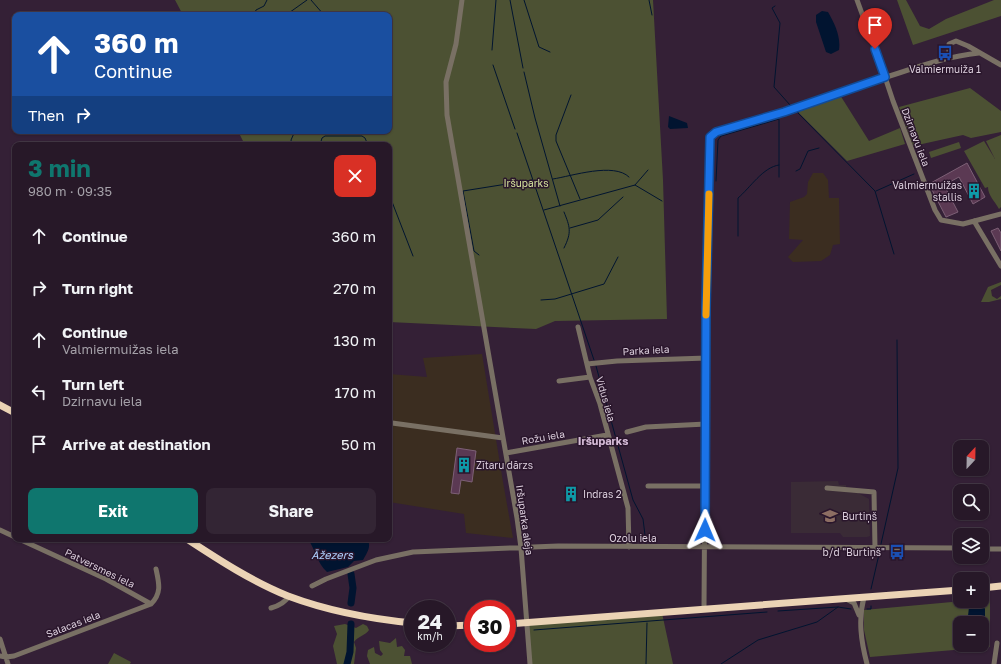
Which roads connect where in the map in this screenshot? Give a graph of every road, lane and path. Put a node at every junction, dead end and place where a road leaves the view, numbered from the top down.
1 (462, 0) edge
2 (856, 0) edge
3 (979, 53) junction
4 (950, 57) junction
5 (1001, 65) edge
6 (885, 77) junction
7 (1001, 214) edge
8 (974, 221) junction
9 (1001, 266) edge
10 (578, 327) dead end
11 (707, 358) junction
12 (587, 364) junction
13 (590, 377) junction
14 (559, 382) dead end
15 (0, 404) edge
16 (12, 411) edge
17 (392, 423) dead end
18 (706, 424) junction
19 (627, 432) dead end
20 (607, 435) junction
21 (503, 438) junction
22 (506, 453) junction
23 (648, 486) dead end
24 (705, 486) junction
25 (827, 488) dead end
26 (0, 530) edge
27 (12, 536) edge
28 (26, 542) edge
29 (193, 542) edge
30 (704, 546) junction
31 (629, 547) junction
32 (521, 548) junction
33 (875, 548) junction
34 (953, 548) edge
35 (989, 549) edge
36 (1001, 549) edge
37 (156, 569) dead end
38 (312, 586) dead end
39 (1001, 586) edge
40 (989, 587) edge
41 (953, 590) edge
42 (289, 596) junction
43 (864, 596) junction
44 (844, 598) junction
45 (151, 604) junction
46 (271, 608) dead end
47 (704, 608) junction
48 (860, 618) junction
49 (404, 623) edge
50 (516, 624) edge
51 (528, 624) junction
52 (0, 639) edge
53 (997, 643) dead end
54 (3, 657) edge
55 (8, 664) edge
56 (530, 664) edge
57 (867, 664) edge
58 (994, 664) edge

1 - 21 street, Iršuparka aleja
2 - 6 street, Dzirnavu iela
3 - 4 street
3 - 4 street
3 - 5 street
4 - 6 street
6 - 8 street, Dzirnavu iela
6 - 11 street
7 - 8 street
8 - 9 street
10 - 12 street, Vidus iela
11 - 12 street, Parka iela
11 - 18 street
12 - 13 street, Vidus iela
13 - 14 street
13 - 20 street, Vidus iela
15 - 16 highway
17 - 21 street
18 - 19 street
18 - 24 street
20 - 22 street, Rožu iela
20 - 31 street, Vidus iela
21 - 22 street, Iršuparka aleja
22 - 32 street, Iršuparka aleja
23 - 24 street
24 - 30 street
25 - 33 street
26 - 27 street
28 - 45 street, Patversmes iela
29 - 42 highway
30 - 31 street, Ozolu iela
30 - 33 street, Ozolu iela
30 - 47 street
31 - 32 street, Ozolu iela
32 - 38 street, Ozolu iela
32 - 51 street, Iršuparka aleja
33 - 34 street, Ozolu iela
35 - 36 street
37 - 45 street
39 - 40 highway
41 - 43 highway
42 - 46 street
42 - 49 highway
43 - 44 highway
43 - 48 street
44 - 47 highway
44 - 48 street
45 - 54 street, Salacas iela
47 - 51 highway
48 - 57 street
50 - 51 highway
51 - 56 street, Iršuparka aleja
52 - 54 street
53 - 58 street
54 - 55 street

